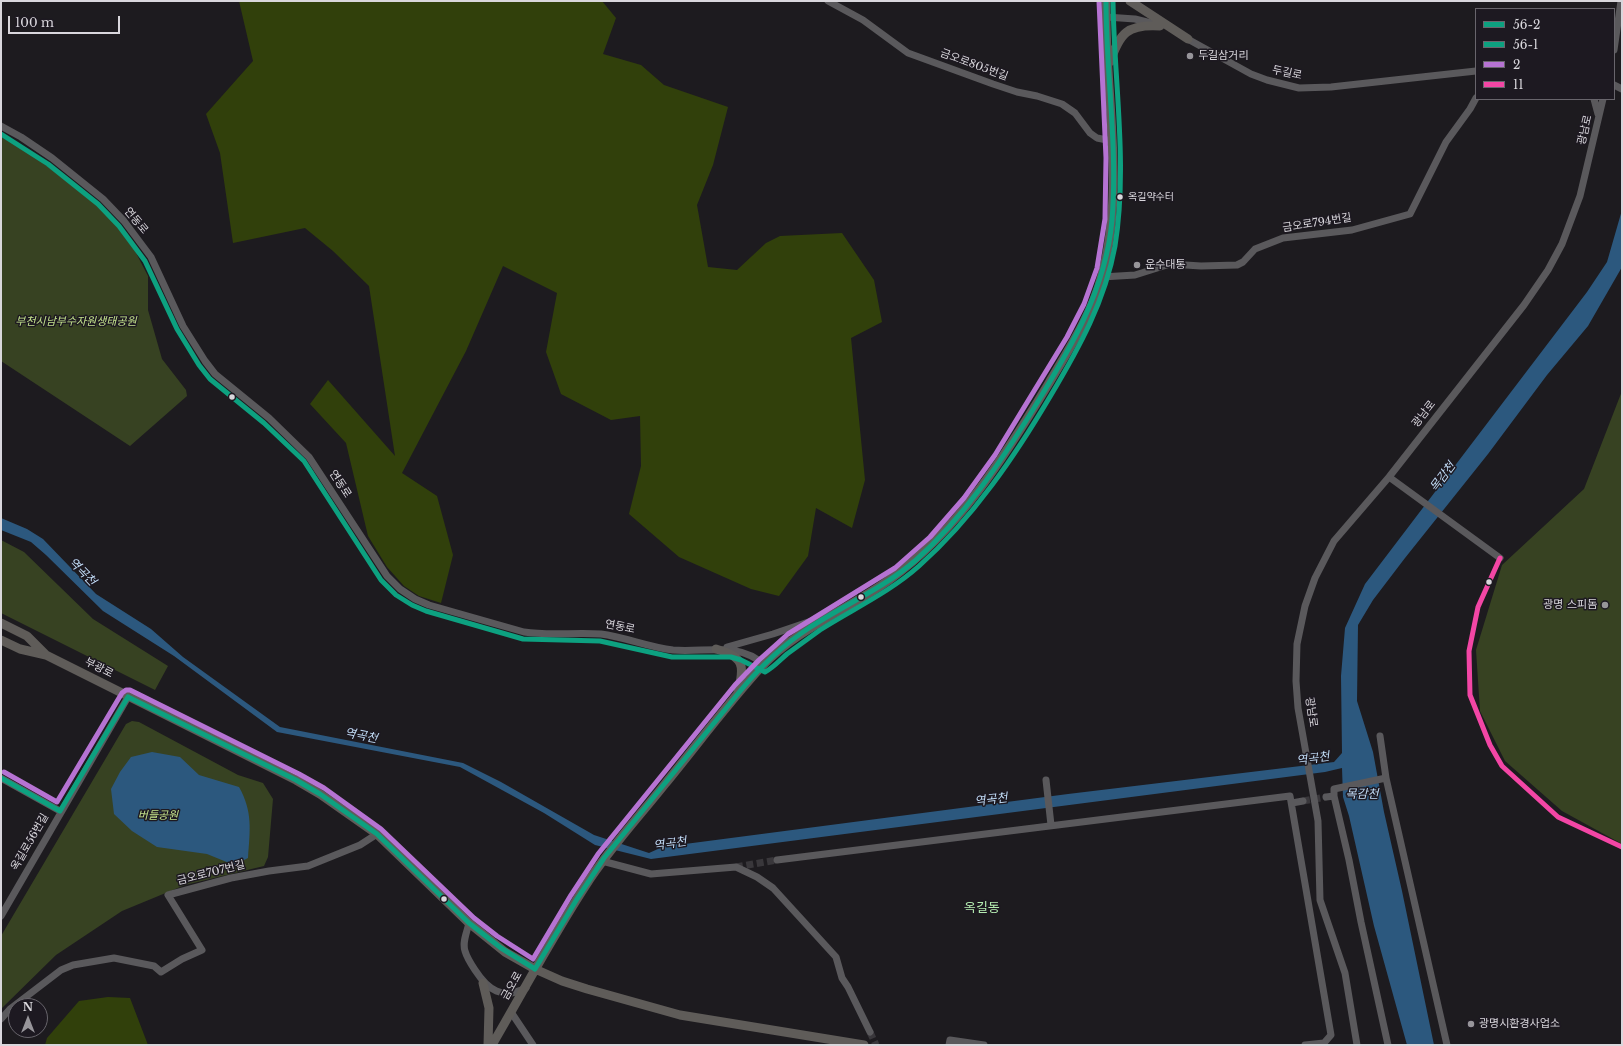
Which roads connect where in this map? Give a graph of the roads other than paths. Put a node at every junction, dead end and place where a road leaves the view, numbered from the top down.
1 (828, 1) edge
2 (1106, 1) edge
3 (1130, 1) edge
4 (1621, 1) edge
5 (1106, 17) junction
6 (1160, 26) junction
7 (1615, 36) edge
8 (1188, 39) junction
9 (1108, 68) junction
10 (1475, 71) edge
11 (1475, 100) edge
12 (1594, 100) edge
13 (1603, 100) edge
14 (1598, 119) junction
15 (1, 126) edge
16 (1112, 141) junction
17 (1102, 277) junction
18 (1388, 477) junction
19 (1500, 558) dead end
20 (839, 611) junction
21 (1, 623) edge
22 (1, 640) edge
23 (716, 649) junction
24 (46, 654) junction
25 (764, 665) junction
26 (737, 695) junction
27 (128, 697) junction
28 (1380, 736) dead end
29 (1, 778) edge
30 (1386, 778) junction
31 (1046, 780) dead end
32 (1334, 792) junction
33 (1326, 797) tunnel mouth
34 (1303, 801) tunnel mouth
35 (1292, 803) junction
36 (60, 811) junction
37 (1051, 825) junction
38 (377, 834) junction
39 (604, 859) junction
40 (777, 860) tunnel mouth
41 (1, 916) edge
42 (469, 924) junction
43 (535, 969) junction
44 (484, 983) junction
45 (526, 988) junction
46 (512, 1012) junction
47 (1, 1019) edge
48 (870, 1032) tunnel mouth
49 (488, 1045) edge
50 (492, 1045) edge
51 (533, 1045) edge
52 (864, 1045) edge
53 (949, 1045) edge
54 (984, 1045) edge
55 (1305, 1045) edge
56 (1357, 1045) edge
57 (1388, 1045) edge
58 (1447, 1045) edge

1 - 16 street, 금오로805번길
2 - 5 main road
3 - 8 main road
4 - 7 street
5 - 6 street, 두길로
5 - 9 main road
6 - 8 street, 두길로
6 - 9 main road
8 - 10 street, 두길로
9 - 16 main road
11 - 17 street, 금오로794번길
12 - 14 street
13 - 14 street, 광남로
14 - 18 street, 광남로
15 - 23 street, 연동로
16 - 17 main road
17 - 20 main road
18 - 19 street
18 - 56 street, 광남로
20 - 23 street
20 - 25 main road
21 - 24 main road, 부광로
22 - 24 main road, 부광로
23 - 25 street, 연동로
23 - 26 main road
24 - 27 main road, 부광로
25 - 26 main road
26 - 39 main road, 금오로
27 - 36 street, 옥길로56번길
27 - 38 main road, 부광로
28 - 30 street
29 - 36 street
30 - 32 street
30 - 58 street
31 - 37 street
32 - 33 street
32 - 57 street
34 - 35 street
35 - 37 street
35 - 55 street
36 - 41 street, 옥길로56번길
37 - 40 street
38 - 42 main road, 부광로
38 - 47 street, 금오로707번길
39 - 43 main road, 금오로
39 - 48 street
42 - 43 main road, 부광로
42 - 44 street
43 - 45 main road, 금오로
43 - 52 main road, 부광로
44 - 45 street
44 - 49 main road
45 - 46 main road, 금오로
46 - 50 main road, 금오로
46 - 51 street
53 - 54 street

